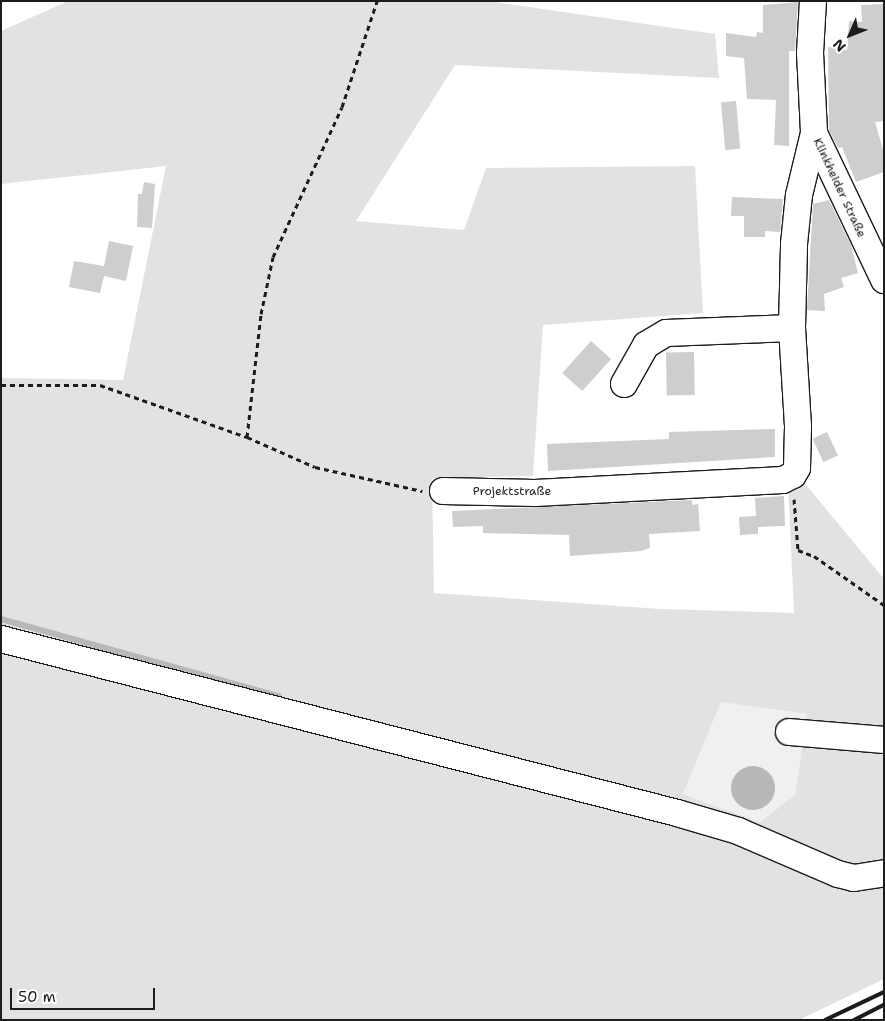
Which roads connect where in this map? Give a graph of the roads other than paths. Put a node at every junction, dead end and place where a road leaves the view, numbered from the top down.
1 (813, 1) edge
2 (814, 133) junction
3 (884, 280) edge
4 (792, 328) junction
5 (624, 384) dead end
6 (443, 491) road end
7 (1, 639) edge
8 (789, 732) dead end
9 (884, 740) edge
10 (884, 873) edge

1 - 2 street, Klinkheider Straße
2 - 3 street, Klinkheider Straße
2 - 4 street
4 - 5 street
4 - 6 street, Projektstraße
7 - 10 street
8 - 9 street

